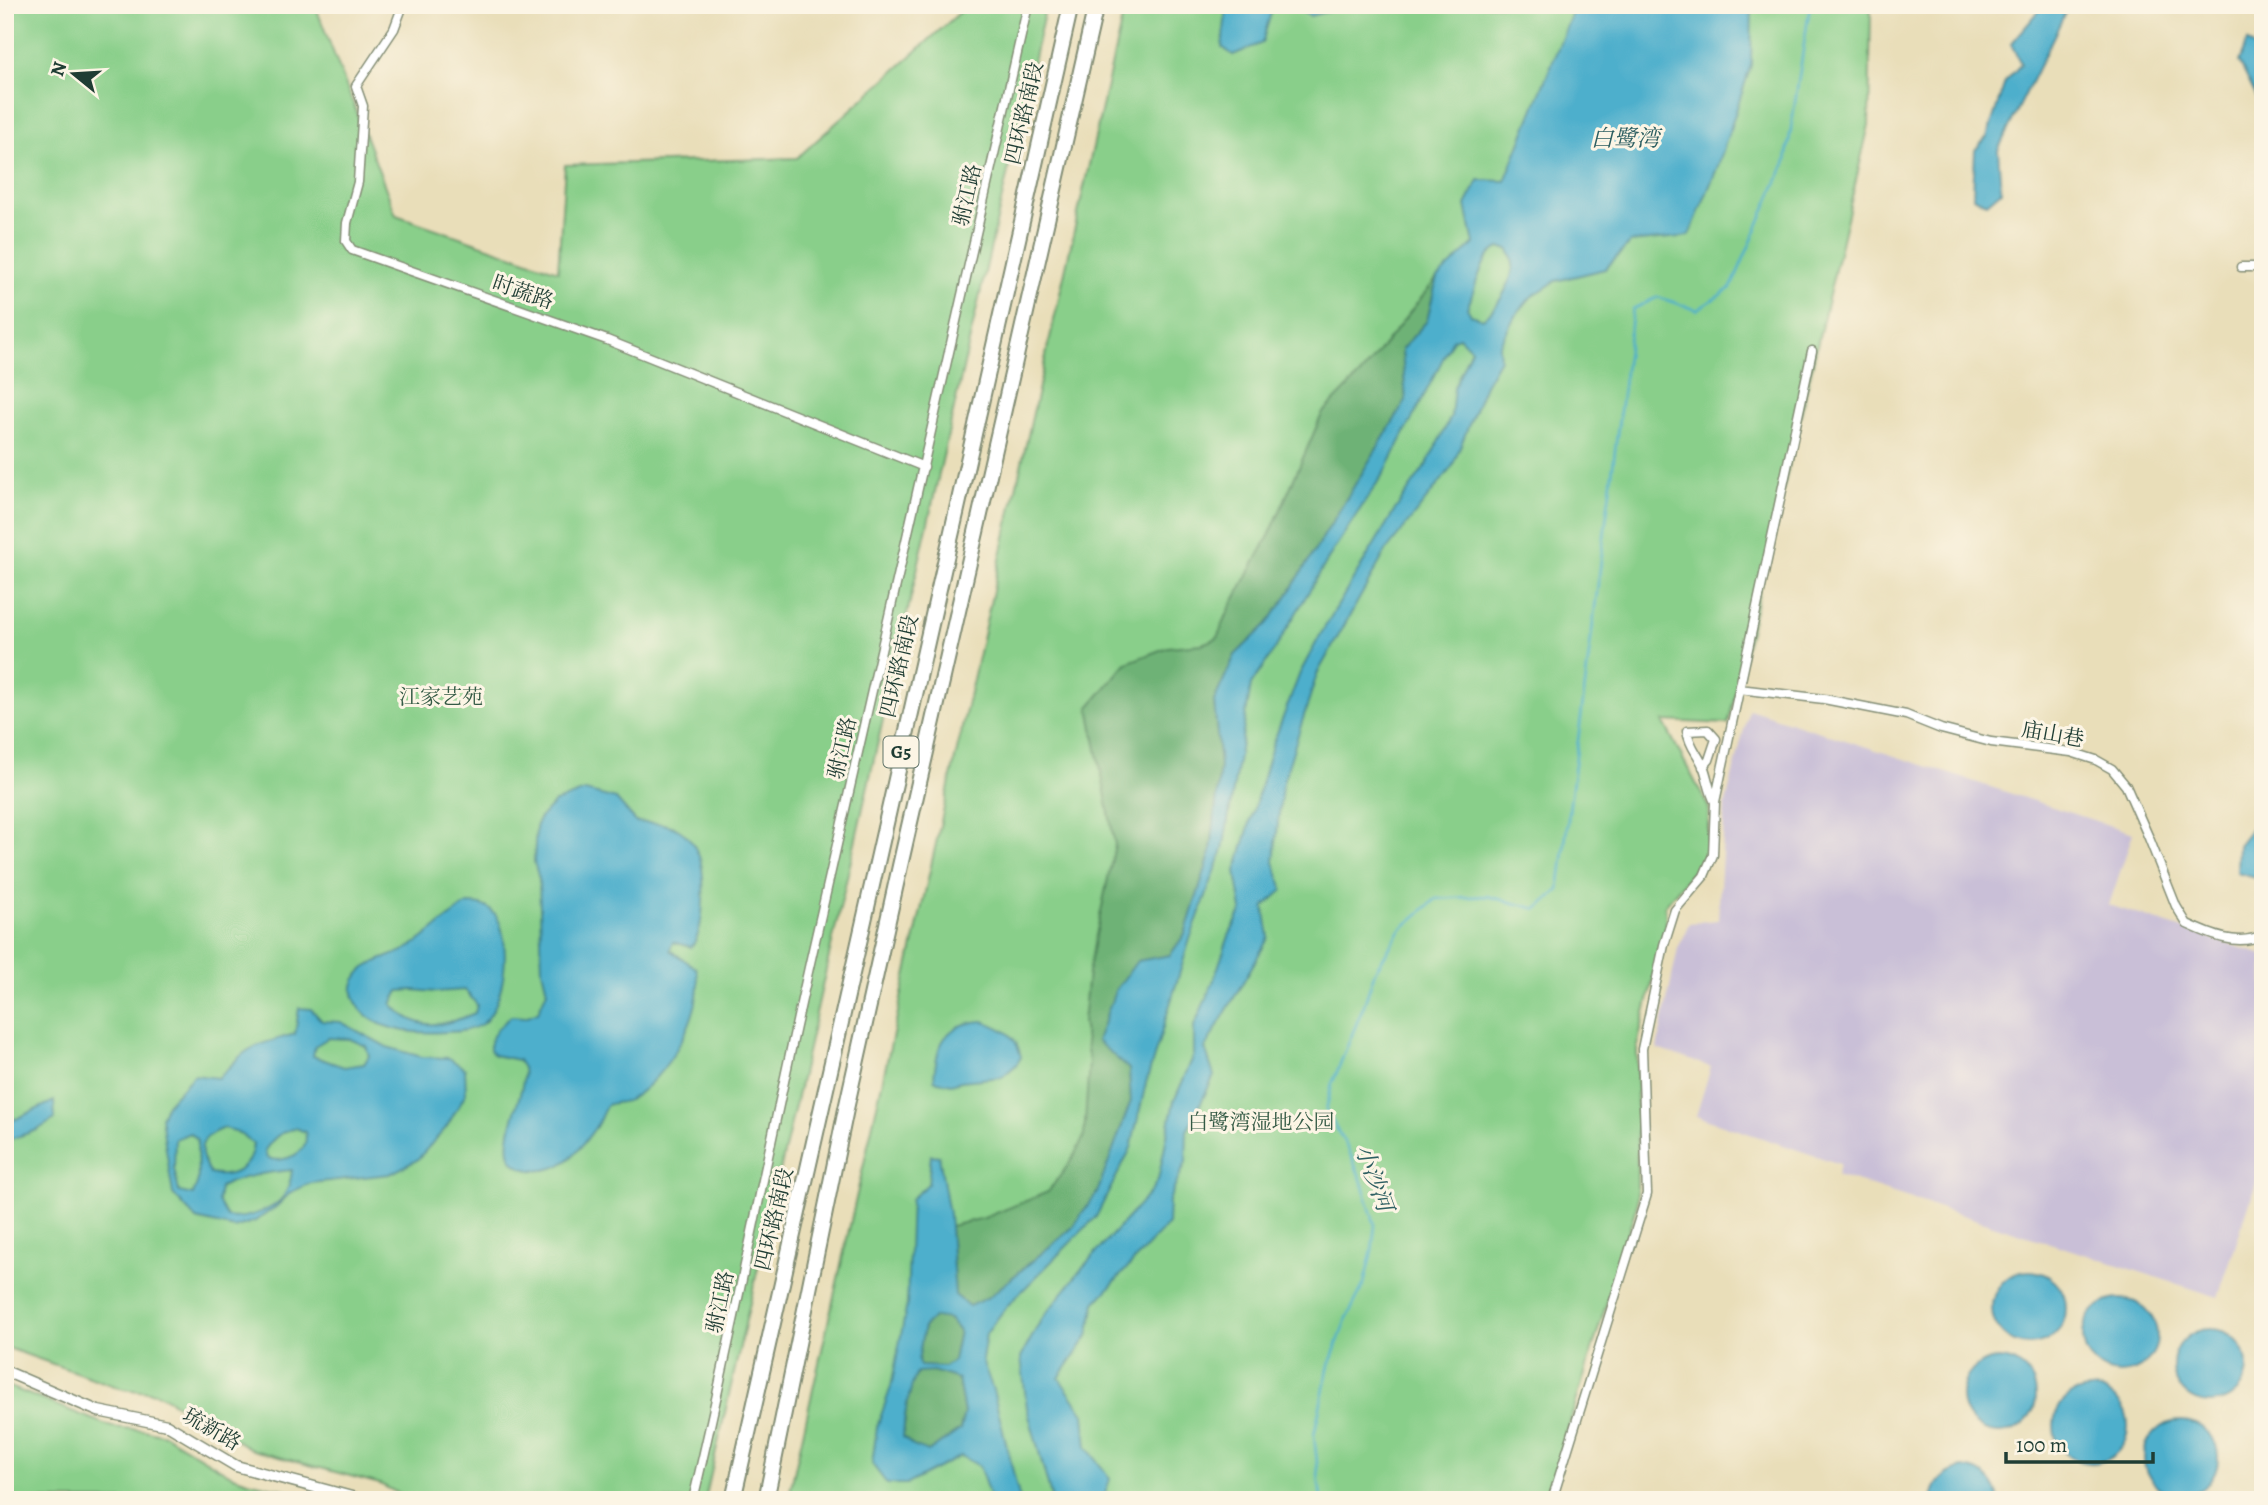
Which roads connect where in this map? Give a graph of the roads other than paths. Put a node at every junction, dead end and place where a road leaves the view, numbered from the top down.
1 (403, 5) edge
2 (1028, 5) edge
3 (1071, 5) edge
4 (1096, 5) edge
5 (2241, 267) dead end
6 (2263, 267) edge
7 (1812, 351) dead end
8 (924, 467) junction
9 (1739, 690) junction
10 (1703, 767) junction
11 (1715, 802) junction
12 (2263, 934) edge
13 (5, 1371) edge
14 (363, 1500) edge
15 (693, 1500) edge
16 (733, 1500) edge
17 (766, 1500) edge
18 (1552, 1500) edge

1 - 8 street, 时蔬路
2 - 8 street, 驸江路
3 - 16 highway, 四环路南段 / G5
4 - 17 highway, G5
5 - 6 street
7 - 9 street
8 - 15 street, 驸江路
9 - 11 street
9 - 12 street, 庙山巷
10 - 10 street
10 - 11 street
11 - 18 street
13 - 14 street, 琉新路

